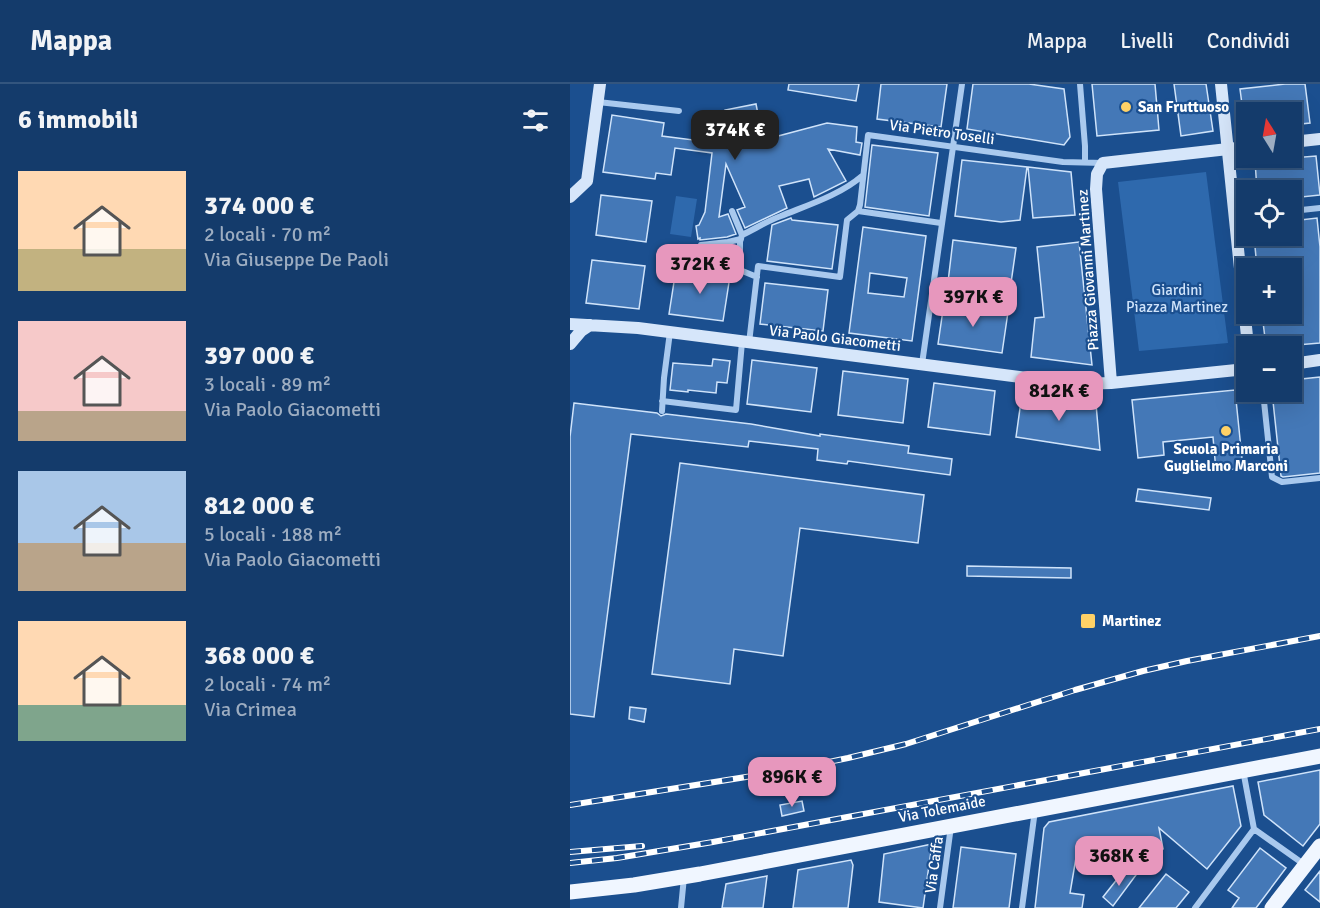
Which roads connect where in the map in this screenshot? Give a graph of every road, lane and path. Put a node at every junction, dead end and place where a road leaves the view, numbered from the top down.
1 (600, 84) edge
2 (962, 84) edge
3 (1080, 84) edge
4 (1221, 84) edge
5 (598, 102) junction
6 (679, 111) dead end
7 (1320, 139) edge
8 (1302, 141) edge
9 (953, 145) junction
10 (1236, 149) edge
11 (1228, 150) junction
12 (1085, 162) junction
13 (1103, 163) junction
14 (863, 175) junction
15 (1236, 195) edge
16 (570, 197) edge
17 (1320, 208) edge
18 (1302, 210) edge
19 (732, 211) dead end
20 (858, 211) junction
21 (941, 224) junction
22 (741, 237) junction
23 (701, 245) dead end
24 (1242, 246) edge
25 (757, 277) junction
26 (570, 324) edge
27 (590, 325) junction
28 (670, 332) junction
29 (1247, 336) edge
30 (745, 342) junction
31 (570, 344) edge
32 (1320, 360) edge
33 (1302, 363) edge
34 (922, 364) junction
35 (1236, 370) edge
36 (1111, 383) junction
37 (662, 401) junction
38 (1264, 402) edge
39 (662, 411) dead end
40 (1320, 478) edge
41 (1320, 756) edge
42 (1243, 770) junction
43 (1035, 809) junction
44 (951, 826) junction
45 (1254, 830) junction
46 (1320, 846) edge
47 (1305, 865) junction
48 (684, 876) junction
49 (570, 892) edge
50 (681, 908) edge
51 (940, 908) edge
52 (1022, 908) edge
53 (1195, 908) edge
54 (1272, 908) edge

1 - 5 street
2 - 9 street
3 - 12 street
4 - 11 street
5 - 6 street
5 - 16 street
7 - 8 street
9 - 12 street, Via Pietro Toselli
9 - 14 street, Via Pietro Toselli
9 - 21 street
10 - 11 street
11 - 13 street
11 - 15 street
12 - 13 street, Via Pietro Toselli
13 - 36 street, Piazza Giovanni Martinez
14 - 20 street, Via Pietro Toselli
14 - 22 street
17 - 18 street
19 - 22 street
20 - 21 street
20 - 25 street
21 - 34 street
22 - 23 street
22 - 25 street
24 - 29 street
25 - 30 street
26 - 27 street, Via Paolo Giacometti
27 - 28 street, Via Paolo Giacometti
27 - 31 street
28 - 30 street, Via Paolo Giacometti
28 - 37 street
30 - 34 street, Via Paolo Giacometti
30 - 37 street
32 - 33 street
34 - 36 street, Via Paolo Giacometti
35 - 36 street
37 - 39 street
38 - 40 street
41 - 42 main road, Via Tolemaide
42 - 43 main road, Via Tolemaide
42 - 45 street
43 - 44 main road, Via Tolemaide
43 - 52 street
44 - 48 main road, Via Tolemaide
44 - 51 street, Via Caffa
45 - 47 street
45 - 53 street
46 - 47 main road
47 - 54 main road
48 - 49 main road, Via Tolemaide
48 - 50 street

